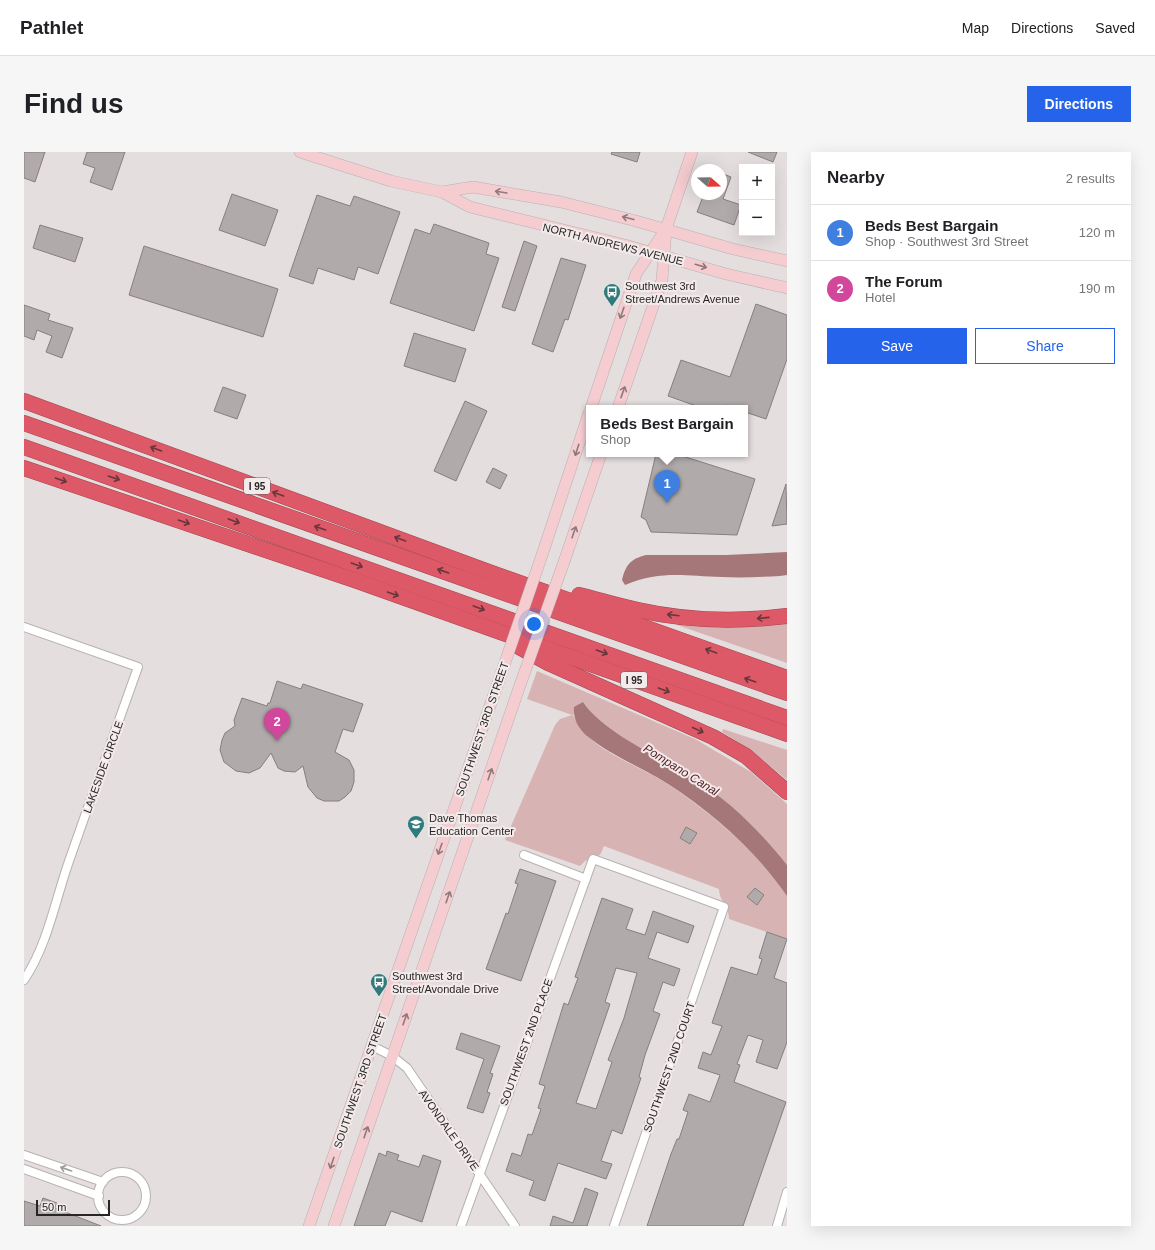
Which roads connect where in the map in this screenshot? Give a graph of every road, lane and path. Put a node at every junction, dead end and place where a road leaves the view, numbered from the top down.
1 (300, 152) edge
2 (692, 152) edge
3 (442, 192) junction
4 (666, 229) junction
5 (650, 252) junction
6 (664, 256) junction
7 (787, 261) edge
8 (787, 288) edge
9 (24, 401) edge
10 (591, 405) edge
11 (619, 405) edge
12 (586, 422) edge
13 (24, 423) edge
14 (24, 447) edge
15 (600, 457) edge
16 (24, 468) edge
17 (489, 572) junction
18 (787, 616) edge
19 (482, 626) junction
20 (24, 627) edge
21 (787, 678) edge
22 (787, 693) edge
23 (787, 718) edge
24 (787, 734) edge
25 (787, 792) edge
26 (524, 855) dead end
27 (586, 879) junction
28 (724, 907) joint
29 (24, 980) edge
30 (372, 1046) junction
31 (392, 1056) junction
32 (24, 1155) edge
33 (24, 1169) edge
34 (479, 1172) junction
35 (103, 1182) junction
36 (787, 1192) edge
37 (99, 1196) junction
38 (112, 1222) edge
39 (309, 1226) edge
40 (334, 1226) edge
41 (461, 1226) edge
42 (515, 1226) edge
43 (614, 1226) edge
44 (777, 1226) edge

1 - 3 street, NORTH ANDREWS AVENUE
2 - 4 street
4 -> 3 street, NORTH ANDREWS AVENUE
3 - 5 street, NORTH ANDREWS AVENUE
4 - 5 street
4 - 6 street
4 - 7 street, NORTH ANDREWS AVENUE
5 - 6 street, NORTH ANDREWS AVENUE
5 -> 10 street
6 -> 8 street, NORTH ANDREWS AVENUE
11 -> 6 street
17 -> 9 highway, I 95
12 -> 30 street, SOUTHWEST 3RD STREET, bridge
22 -> 13 highway
14 -> 23 highway
31 -> 15 street, SOUTHWEST 3RD STREET, bridge
16 -> 19 highway, I 95
18 -> 17 highway
21 -> 17 highway, I 95
19 -> 24 highway, I 95
19 -> 25 highway
20 - 29 street, LAKESIDE CIRCLE
26 - 27 street
27 - 28 street, SOUTHWEST 2ND PLACE
27 - 34 street, SOUTHWEST 2ND PLACE
28 - 43 street, SOUTHWEST 2ND COURT
30 - 31 street, AVONDALE DRIVE
30 -> 39 street, SOUTHWEST 3RD STREET
31 - 34 street, AVONDALE DRIVE
40 -> 31 street, SOUTHWEST 3RD STREET
35 -> 32 street
33 - 37 street
34 - 41 street, SOUTHWEST 2ND PLACE
34 - 42 street, AVONDALE DRIVE
35 - 37 street
35 - 38 street
36 - 44 street
37 - 38 street

